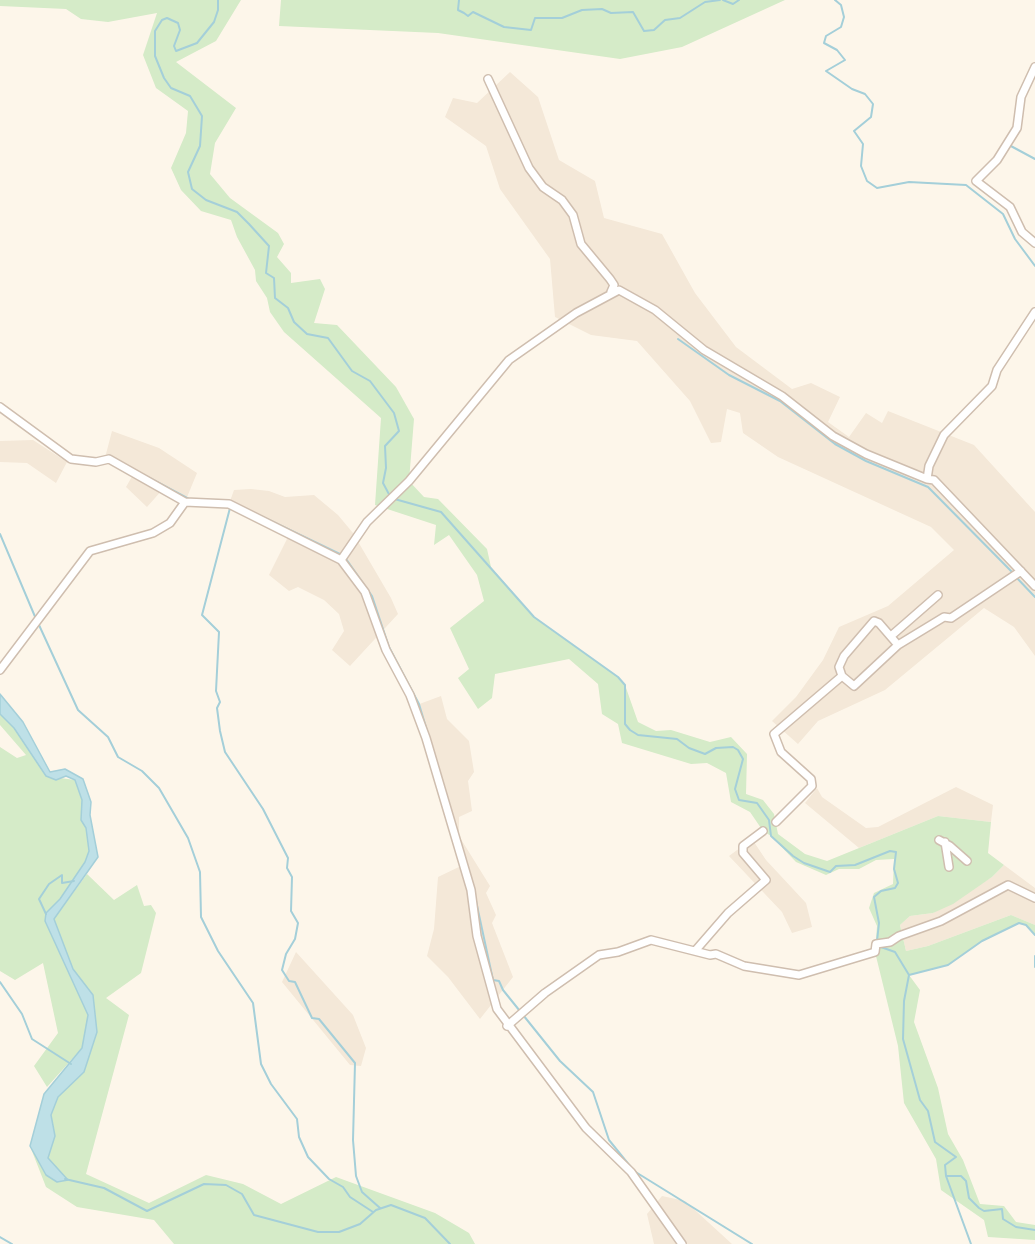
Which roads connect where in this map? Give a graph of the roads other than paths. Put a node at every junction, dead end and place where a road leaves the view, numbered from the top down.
1 (1035, 67) edge
2 (488, 79) dead end
3 (1035, 243) edge
4 (611, 292) junction
5 (1035, 312) edge
6 (0, 407) edge
7 (927, 478) junction
8 (185, 501) junction
9 (341, 560) junction
10 (1021, 571) junction
11 (1035, 586) edge
12 (938, 595) dead end
13 (891, 636) junction
14 (898, 645) junction
15 (0, 670) edge
16 (842, 676) junction
17 (776, 822) dead end
18 (763, 831) dead end
19 (967, 861) dead end
20 (950, 867) dead end
21 (1035, 898) edge
22 (695, 951) junction
23 (507, 1026) junction
24 (682, 1244) edge

1 - 3 street
2 - 4 street
4 - 7 street
4 - 9 street
5 - 7 street
6 - 8 street
7 - 10 street
8 - 9 street
8 - 15 street
9 - 23 street
10 - 11 street
10 - 14 street
12 - 13 street
13 - 14 street
13 - 16 street
14 - 16 street
16 - 17 street
18 - 22 street
19 - 20 street
21 - 22 street
22 - 23 street
23 - 24 street

